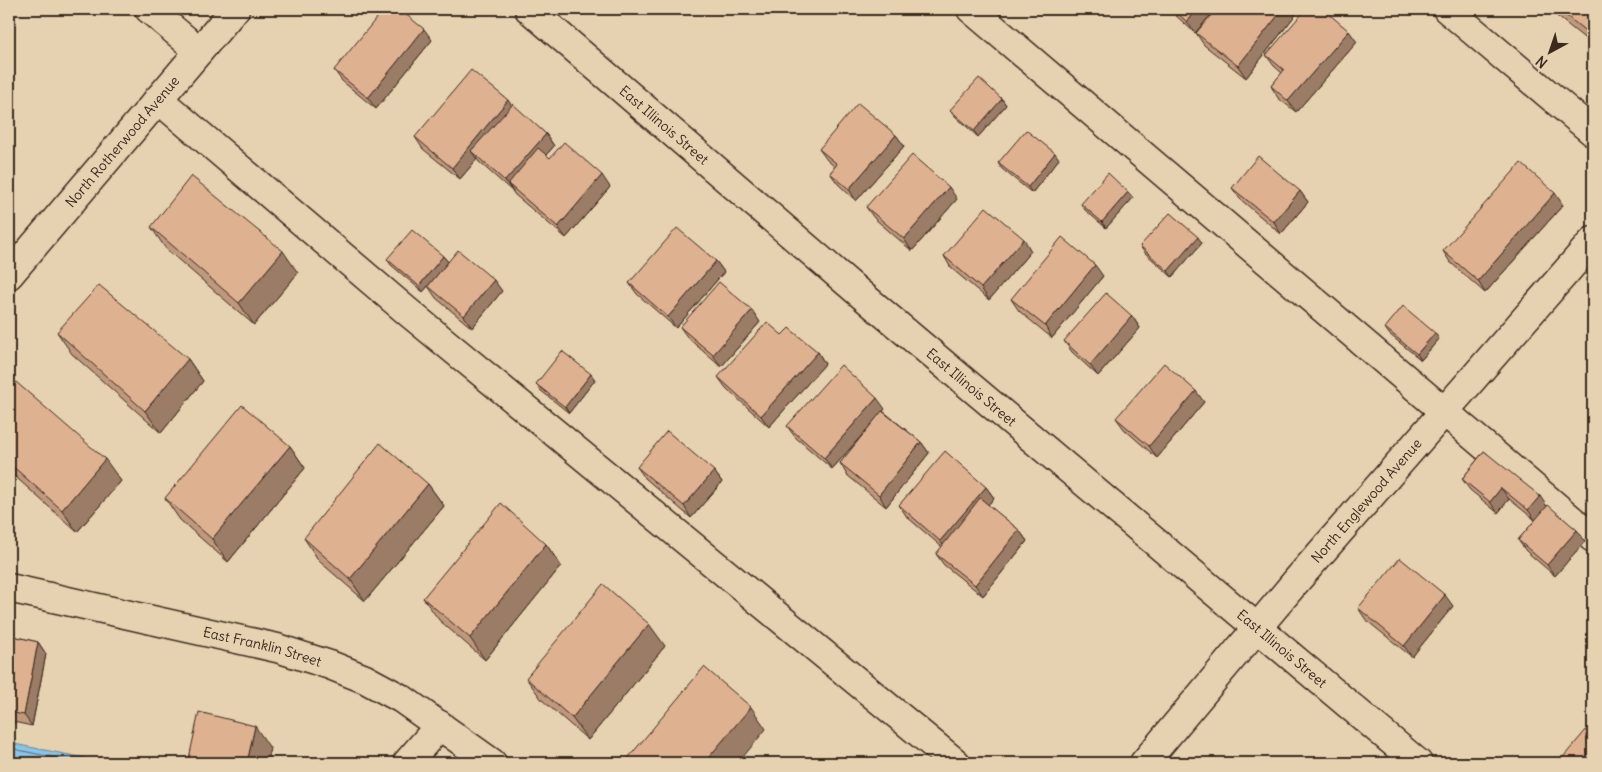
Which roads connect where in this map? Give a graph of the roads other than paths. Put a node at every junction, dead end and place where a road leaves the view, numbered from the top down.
1 (149, 9) edge
2 (235, 9) edge
3 (529, 9) edge
4 (971, 9) edge
5 (1447, 9) edge
6 (199, 51) junction
7 (158, 99) junction
8 (1593, 132) edge
9 (1593, 241) edge
10 (9, 275) edge
11 (1444, 411) junction
12 (1593, 538) edge
13 (9, 588) edge
14 (1258, 628) junction
15 (440, 725) junction
16 (407, 763) edge
17 (492, 763) edge
18 (956, 763) edge
19 (1144, 763) edge
20 (1418, 763) edge

1 - 6 street
2 - 6 street, North Rotherwood Avenue
3 - 14 street, East Illinois Street
4 - 11 street
5 - 8 street
6 - 7 street, North Rotherwood Avenue
7 - 10 street, North Rotherwood Avenue
7 - 18 street
9 - 11 street, North Englewood Avenue
11 - 12 street
11 - 14 street, North Englewood Avenue
13 - 15 street, East Franklin Street
14 - 19 street, North Englewood Avenue
14 - 20 street, East Illinois Street
15 - 16 street
15 - 17 street, East Franklin Street

